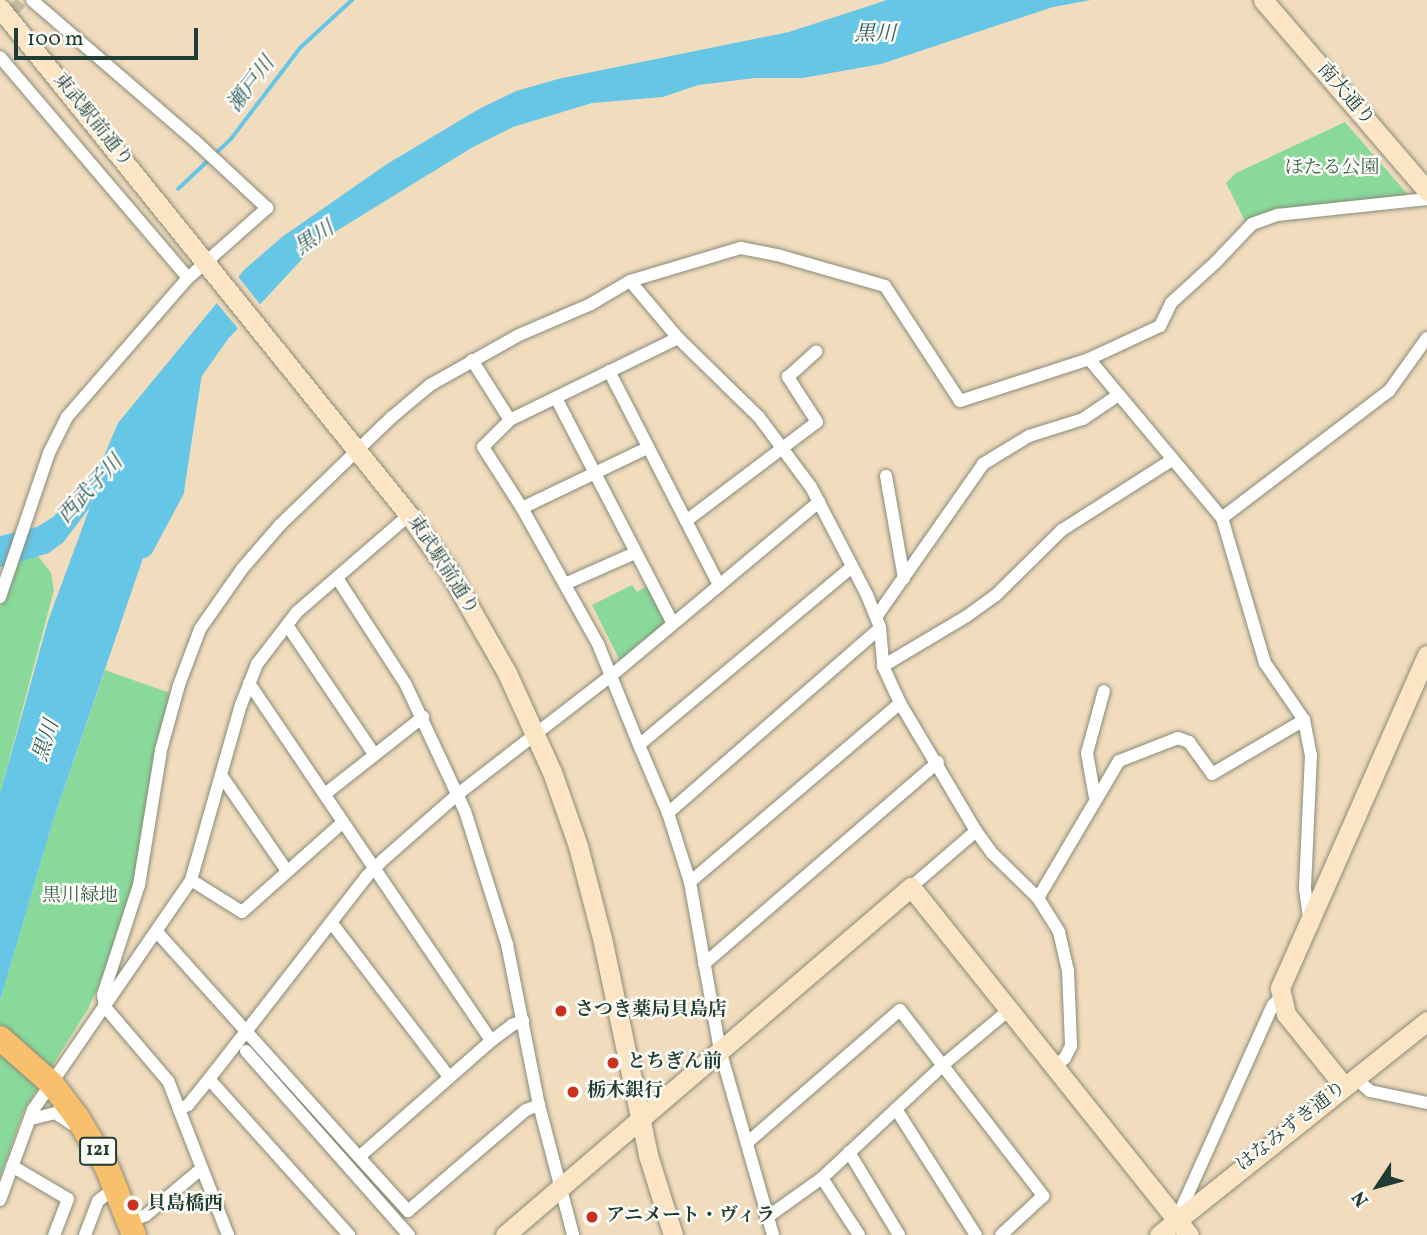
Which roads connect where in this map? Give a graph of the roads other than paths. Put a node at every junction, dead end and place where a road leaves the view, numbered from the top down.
1 (32, 0) edge
2 (1266, 3) edge
3 (0, 8) edge
4 (0, 57) edge
5 (1427, 191) edge
6 (1427, 199) edge
7 (208, 265) junction
8 (188, 278) junction
9 (631, 281) junction
10 (678, 338) junction
11 (1427, 338) edge
12 (816, 352) dead end
13 (1088, 359) junction
14 (472, 360) junction
15 (609, 372) junction
16 (1117, 396) junction
17 (556, 398) junction
18 (510, 421) junction
19 (354, 446) junction
20 (782, 447) junction
21 (648, 448) junction
22 (1172, 460) junction
23 (594, 474) junction
24 (886, 476) dead end
25 (819, 502) junction
26 (522, 508) junction
27 (409, 515) junction
28 (1222, 518) junction
29 (686, 521) junction
30 (635, 553) junction
31 (852, 567) junction
32 (337, 578) junction
33 (904, 578) junction
34 (565, 584) junction
35 (719, 585) junction
36 (0, 597) edge
37 (878, 623) junction
38 (673, 624) junction
39 (287, 625) junction
40 (1427, 655) edge
41 (883, 666) junction
42 (612, 675) junction
43 (249, 683) junction
44 (1104, 691) dead end
45 (900, 703) junction
46 (423, 717) junction
47 (1304, 720) junction
48 (536, 733) junction
49 (639, 745) junction
50 (374, 754) junction
51 (938, 762) junction
52 (221, 775) junction
53 (325, 794) junction
54 (458, 794) junction
55 (1095, 798) junction
56 (668, 813) junction
57 (343, 822) junction
58 (976, 831) junction
59 (374, 868) junction
60 (287, 871) junction
61 (191, 880) junction
62 (690, 882) junction
63 (911, 887) junction
64 (1038, 898) junction
65 (1310, 919) junction
66 (331, 922) junction
67 (157, 932) junction
68 (704, 964) junction
69 (1280, 998) junction
70 (105, 1007) junction
71 (1009, 1010) junction
72 (523, 1021) junction
73 (1427, 1021) edge
74 (245, 1031) junction
75 (0, 1038) edge
76 (491, 1041) junction
77 (720, 1050) junction
78 (246, 1051) dead end
79 (943, 1065) junction
80 (1055, 1066) junction
81 (449, 1077) junction
82 (209, 1079) junction
83 (48, 1081) junction
84 (1350, 1082) junction
85 (1427, 1103) edge
86 (539, 1105) junction
87 (179, 1109) junction
88 (896, 1109) junction
89 (31, 1119) junction
90 (640, 1119) junction
91 (748, 1142) junction
92 (849, 1152) junction
93 (359, 1157) junction
94 (106, 1165) junction
95 (12, 1167) junction
96 (201, 1169) junction
97 (822, 1178) junction
98 (116, 1187) junction
99 (559, 1189) junction
100 (0, 1200) edge
101 (766, 1217) junction
102 (1177, 1219) junction
103 (131, 1228) edge
104 (54, 1235) edge
105 (85, 1235) edge
106 (228, 1235) edge
107 (349, 1235) edge
108 (409, 1235) edge
109 (505, 1235) edge
110 (573, 1235) edge
111 (673, 1235) edge
112 (773, 1235) edge
113 (859, 1235) edge
114 (899, 1235) edge
115 (976, 1235) edge
116 (1001, 1235) edge
117 (1159, 1235) edge
118 (1189, 1235) edge

1 - 7 street
2 - 5 street, 南大通り
3 - 7 street, 東武駅前通り
4 - 8 street
6 - 13 street
7 - 8 street
7 - 19 street, 東武駅前通り
8 - 36 street
9 - 10 street
9 - 13 street
9 - 14 street
10 - 15 street
10 - 20 street
11 - 28 street
12 - 20 street
13 - 16 street
14 - 18 street
14 - 19 street
15 - 17 street
15 - 21 street
16 - 22 street
16 - 33 street
17 - 18 street
17 - 23 street
18 - 26 street
19 - 27 street, 東武駅前通り
19 - 70 street
20 - 25 street
20 - 29 street
21 - 23 street
21 - 29 street
22 - 28 street
22 - 41 street
23 - 26 street
23 - 30 street
24 - 33 street
25 - 31 street
25 - 35 street
26 - 34 street
27 - 32 street
27 - 48 street, 東武駅前通り
28 - 47 street
29 - 35 street
30 - 34 street
30 - 38 street
31 - 37 street
31 - 49 street
32 - 39 street
32 - 46 street
33 - 37 street
34 - 42 street
35 - 38 street
37 - 41 street
37 - 56 street
38 - 42 street
39 - 43 street
39 - 50 street
40 - 65 street
41 - 45 street
42 - 48 street
42 - 49 street
43 - 52 street
43 - 53 street
44 - 55 street
45 - 51 street
45 - 62 street
46 - 50 street
46 - 54 street
47 - 55 street
47 - 65 street
48 - 54 street
48 - 90 street, 東武駅前通り
49 - 56 street
50 - 53 street
51 - 58 street
51 - 68 street
52 - 60 street
52 - 61 street
53 - 57 street
54 - 59 street
54 - 72 street
55 - 64 street
56 - 62 street
57 - 59 street
57 - 60 street
58 - 63 street
58 - 64 street
59 - 66 street
59 - 76 street
60 - 61 street
61 - 67 street
62 - 68 street
63 - 71 street
63 - 77 street
64 - 80 street
65 - 69 street
66 - 74 street
66 - 81 street
67 - 70 street
67 - 74 street
68 - 77 street
69 - 84 street
69 - 102 street
70 - 83 street
70 - 87 street
71 - 79 street
71 - 80 street
72 - 76 street
72 - 86 street
73 - 84 street, はなみずき通り
74 - 82 street
74 - 93 street
75 - 83 highway, 121
76 - 81 street
77 - 90 street
77 - 91 street
78 - 108 street
79 - 88 street
79 - 91 street
79 - 116 street
80 - 102 street
81 - 93 street
82 - 87 street
82 - 107 street
83 - 89 street
83 - 94 highway, 121
84 - 85 street
84 - 102 street, はなみずき通り
86 - 93 street
86 - 99 street
87 - 96 street
88 - 92 street
88 - 115 street
89 - 94 street
89 - 95 street
90 - 99 street
90 - 111 street, 東武駅前通り
91 - 101 street
92 - 97 street
92 - 114 street
94 - 98 highway, 121
95 - 100 street
95 - 104 street
96 - 103 street
96 - 106 street
97 - 101 street
97 - 113 street
98 - 103 highway, 121
98 - 105 street
99 - 109 street
99 - 110 street
101 - 112 street
102 - 117 street, はなみずき通り
102 - 118 street

